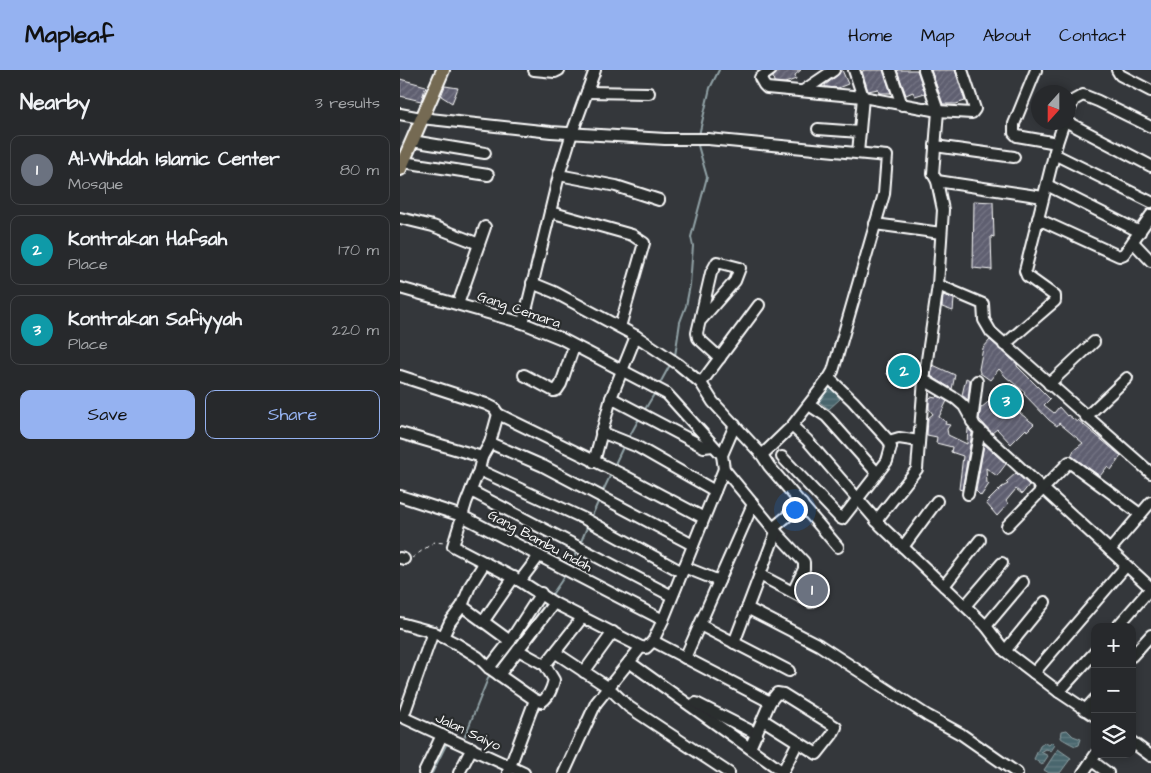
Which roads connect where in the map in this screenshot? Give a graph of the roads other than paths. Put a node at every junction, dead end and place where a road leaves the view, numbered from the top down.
1 (444, 70) edge
2 (534, 70) edge
3 (559, 70) edge
4 (595, 70) edge
5 (772, 70) edge
6 (834, 70) edge
7 (854, 70) edge
8 (890, 70) edge
9 (924, 70) edge
10 (962, 70) edge
11 (1036, 70) edge
12 (1117, 70) edge
13 (759, 74) edge
14 (803, 91) junction
15 (1151, 91) edge
16 (587, 92) junction
17 (649, 93) dead end
18 (863, 97) junction
19 (1076, 99) edge
20 (902, 105) junction
21 (938, 112) junction
22 (400, 114) edge
23 (421, 118) junction
24 (1076, 127) edge
25 (1151, 128) edge
26 (818, 129) dead end
27 (1063, 130) edge
28 (860, 132) junction
29 (572, 133) junction
30 (1057, 143) junction
31 (407, 146) edge
32 (936, 146) junction
33 (485, 153) dead end
34 (858, 153) junction
35 (1054, 154) junction
36 (1014, 157) dead end
37 (401, 166) edge
38 (1151, 166) edge
39 (488, 175) dead end
40 (559, 175) junction
41 (936, 180) junction
42 (1047, 185) junction
43 (1043, 196) junction
44 (659, 200) dead end
45 (1151, 202) edge
46 (550, 212) junction
47 (1151, 215) edge
48 (400, 218) edge
49 (1038, 219) junction
50 (875, 224) junction
51 (485, 227) dead end
52 (941, 232) junction
53 (1140, 232) junction
54 (1133, 242) junction
55 (479, 244) junction
56 (1151, 260) edge
57 (532, 283) junction
58 (938, 285) junction
59 (400, 288) edge
60 (458, 304) junction
61 (759, 306) dead end
62 (701, 320) junction
63 (523, 323) junction
64 (620, 327) junction
65 (636, 336) junction
66 (1094, 342) dead end
67 (1004, 345) junction
68 (574, 346) junction
69 (720, 358) junction
70 (623, 372) junction
71 (524, 375) dead end
72 (400, 376) edge
73 (829, 378) junction
74 (1126, 378) dead end
75 (924, 380) junction
76 (977, 381) dead end
77 (701, 383) junction
78 (1049, 384) junction
79 (611, 398) junction
80 (809, 404) junction
81 (498, 414) junction
82 (1086, 417) junction
83 (735, 426) junction
84 (792, 426) junction
85 (976, 426) junction
86 (601, 432) junction
87 (400, 433) edge
88 (889, 441) junction
89 (919, 441) junction
90 (490, 443) junction
91 (713, 446) junction
92 (722, 455) junction
93 (762, 455) junction
94 (482, 457) junction
95 (782, 457) dead end
96 (594, 462) junction
97 (724, 469) junction
98 (479, 470) junction
99 (877, 473) junction
100 (1151, 473) edge
101 (1044, 489) junction
102 (471, 491) junction
103 (715, 491) junction
104 (968, 494) dead end
105 (400, 496) edge
106 (858, 500) junction
107 (937, 501) dead end
108 (753, 504) junction
109 (802, 504) junction
110 (1147, 511) edge
111 (462, 516) junction
112 (704, 518) junction
113 (876, 521) junction
114 (1007, 526) dead end
115 (774, 530) junction
116 (980, 540) dead end
117 (693, 545) junction
118 (838, 547) dead end
119 (903, 547) junction
120 (1110, 550) junction
121 (539, 556) junction
122 (484, 562) junction
123 (1002, 562) dead end
124 (1126, 566) junction
125 (683, 569) junction
126 (760, 575) junction
127 (517, 579) junction
128 (719, 581) junction
129 (1023, 582) dead end
130 (944, 586) junction
131 (1151, 588) edge
132 (793, 592) junction
133 (672, 596) junction
134 (548, 598) junction
135 (811, 602) dead end
136 (1045, 602) dead end
137 (462, 606) junction
138 (965, 606) junction
139 (747, 608) junction
140 (582, 618) junction
141 (663, 620) junction
142 (483, 622) junction
143 (1120, 623) edge
144 (401, 625) edge
145 (700, 625) junction
146 (986, 626) junction
147 (433, 632) junction
148 (613, 632) junction
149 (1151, 635) edge
150 (444, 637) junction
151 (510, 641) junction
152 (653, 641) junction
153 (734, 643) junction
154 (641, 647) junction
155 (518, 650) junction
156 (1005, 651) junction
157 (1136, 652) edge
158 (556, 653) junction
159 (1091, 657) edge
160 (685, 658) junction
161 (629, 662) junction
162 (545, 665) junction
163 (489, 668) junction
164 (789, 671) dead end
165 (584, 672) junction
166 (1034, 673) junction
167 (499, 675) junction
168 (609, 688) junction
169 (666, 688) junction
170 (1060, 692) junction
171 (535, 700) junction
172 (770, 702) junction
173 (1091, 703) edge
174 (1085, 710) junction
175 (1091, 714) edge
176 (402, 717) edge
177 (763, 720) junction
178 (757, 734) junction
179 (442, 735) junction
180 (798, 742) junction
181 (1136, 745) edge
182 (472, 748) junction
183 (750, 748) junction
184 (1151, 756) edge
185 (1094, 758) edge
186 (508, 770) edge
187 (782, 772) edge
188 (424, 773) edge
189 (459, 773) edge
190 (524, 773) edge
191 (564, 773) edge
192 (728, 773) edge
193 (1017, 773) edge
194 (1083, 773) edge
195 (1108, 773) edge

1 - 23 main road
2 - 3 street
4 - 16 street
5 - 13 street
6 - 14 street
7 - 18 street
8 - 20 street
9 - 21 street
10 - 21 street
11 - 30 street
12 - 15 street
13 - 14 street
14 - 18 street
16 - 17 street
16 - 29 street
18 - 20 street
18 - 28 street
19 - 25 street
20 - 21 street
21 - 32 street
22 - 23 street
23 - 29 street
23 - 31 main road
24 - 38 street
26 - 28 street
27 - 30 street
28 - 34 street
29 - 34 street
29 - 40 street
30 - 35 street
31 - 33 street
31 - 37 main road
32 - 36 street
32 - 41 street
34 - 50 street
35 - 42 street
35 - 45 street
37 - 39 street
40 - 44 street
40 - 46 street
41 - 43 street
41 - 52 street
42 - 43 street
42 - 53 street
43 - 49 street
46 - 57 street
46 - 64 street
47 - 53 street
48 - 55 street
49 - 54 street
49 - 67 street
50 - 52 street
50 - 73 street
51 - 55 street
52 - 58 street
53 - 54 street
54 - 56 street
55 - 60 street
57 - 63 street
57 - 64 street
58 - 67 street
58 - 75 street
59 - 60 street, Gang Cemara
60 - 63 street, Gang Cemara
61 - 69 street
62 - 62 street
62 - 69 street
63 - 68 street, Gang Cemara
64 - 65 street
65 - 70 street
65 - 77 street
66 - 78 street
67 - 78 street
68 - 70 street, Gang Cemara
68 - 71 street
69 - 77 street
70 - 79 street
70 - 91 street, Gang Cemara
72 - 81 street
73 - 80 street
73 - 88 street
74 - 82 street
75 - 85 street
75 - 89 street
76 - 85 street
77 - 83 street
78 - 82 street
79 - 86 street
79 - 91 street
80 - 84 street
80 - 99 street
81 - 90 street
81 - 96 street
82 - 100 street
83 - 92 street
83 - 93 street
84 - 93 street
84 - 106 street
85 - 101 street
85 - 104 street
86 - 96 street
86 - 103 street
87 - 94 street
88 - 89 street
88 - 99 street
89 - 113 street
90 - 94 street
90 - 117 street
91 - 92 street
92 - 97 street
93 - 109 street
94 - 98 street
95 - 106 street
96 - 112 street
97 - 103 street
97 - 108 street
98 - 102 street
98 - 125 street
99 - 106 street
101 - 110 street
101 - 114 street
101 - 120 street
102 - 111 street
102 - 133 street
103 - 112 street
105 - 111 street, Gang Bambu Indah
106 - 113 street
107 - 119 street
108 - 115 street
108 - 128 street
109 - 115 street
109 - 118 street
110 - 120 street
111 - 121 street, Gang Bambu Indah
111 - 122 street
112 - 117 street
113 - 119 street
115 - 126 street
115 - 132 street
116 - 130 street
117 - 125 street
119 - 130 street
120 - 124 street
121 - 127 street
121 - 141 street, Gang Bambu Indah
122 - 127 street
122 - 137 street
123 - 138 street
124 - 131 street
124 - 166 street
125 - 128 street
125 - 133 street
126 - 132 street
126 - 139 street
127 - 134 street
127 - 142 street
128 - 145 street
129 - 146 street
130 - 138 street
131 - 143 street
132 - 135 street
133 - 141 street
134 - 140 street
134 - 151 street
134 - 155 street
136 - 156 street
137 - 142 street
137 - 150 street
138 - 146 street
139 - 153 street
139 - 193 street
140 - 148 street
140 - 158 street
141 - 152 street
142 - 151 street
144 - 147 street
145 - 153 street
145 - 160 street
146 - 156 street
147 - 150 street
147 - 176 street
148 - 154 street
148 - 165 street
149 - 157 street
150 - 163 street
151 - 163 street
152 - 154 street
152 - 160 street
153 - 164 street
154 - 161 street
155 - 162 street
155 - 167 street
156 - 166 street
158 - 162 street
158 - 165 street
159 - 170 street
160 - 172 street
161 - 168 street
161 - 169 street
162 - 171 street
163 - 167 street
165 - 168 street
166 - 170 street
167 - 171 street
168 - 191 street
168 - 192 street
169 - 178 street
169 - 183 street
170 - 174 street
171 - 186 street
172 - 177 street
172 - 180 street
173 - 174 street
174 - 175 street
176 - 179 street, Jalan Saiyo
177 - 178 street
177 - 180 street
178 - 183 street
179 - 182 street, Jalan Saiyo
179 - 188 street
180 - 187 street
181 - 184 street
182 - 186 street, Jalan Saiyo
182 - 189 street
183 - 187 street
185 - 194 street
185 - 195 street
186 - 190 street, Jalan Saiyo

